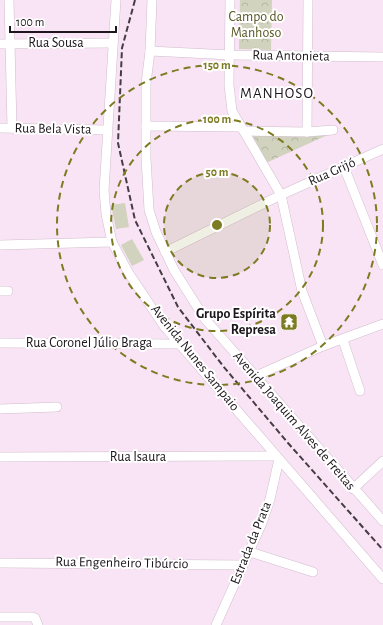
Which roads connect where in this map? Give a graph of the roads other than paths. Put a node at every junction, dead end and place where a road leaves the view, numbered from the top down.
1 (9, 0) edge
2 (116, 0) edge
3 (152, 0) edge
4 (230, 0) edge
5 (308, 0) edge
6 (112, 43) junction
7 (0, 44) edge
8 (10, 44) junction
9 (150, 52) junction
10 (231, 55) junction
11 (307, 57) junction
12 (383, 57) edge
13 (146, 126) junction
14 (0, 128) edge
15 (12, 128) junction
16 (243, 129) junction
17 (107, 130) junction
18 (333, 130) dead end
19 (307, 132) junction
20 (383, 149) edge
21 (344, 167) junction
22 (281, 195) junction
23 (112, 242) junction
24 (0, 245) edge
25 (165, 252) junction
26 (383, 265) edge
27 (383, 324) edge
28 (343, 340) junction
29 (0, 343) edge
30 (179, 344) junction
31 (323, 346) junction
32 (256, 376) junction
33 (360, 392) dead end
34 (57, 407) dead end
35 (0, 409) edge
36 (0, 457) edge
37 (277, 458) junction
38 (383, 461) edge
39 (353, 489) junction
40 (383, 521) edge
41 (250, 552) junction
42 (0, 563) edge
43 (243, 565) junction
44 (313, 572) dead end
45 (383, 580) edge
46 (0, 617) edge
47 (38, 625) edge
48 (216, 625) edge

1 - 8 street
2 - 6 street, Avenida Nunes Sampaio
3 - 9 street, Avenida Joaquim Alves de Freitas
4 - 10 street
5 - 11 street
6 - 8 street, Rua Sousa
6 - 17 street, Avenida Nunes Sampaio
7 - 8 street, Rua Sousa
8 - 15 street
9 - 10 street, Rua Antonieta
9 - 13 street, Avenida Joaquim Alves de Freitas
10 - 11 street, Rua Antonieta
10 - 16 street
11 - 12 street, Rua Antonieta
11 - 19 street
13 - 16 street
13 - 25 street, Avenida Joaquim Alves de Freitas
14 - 15 street, Rua Bela Vista
15 - 17 street, Rua Bela Vista
16 - 19 street
16 - 22 street
17 - 23 street, Avenida Nunes Sampaio
18 - 19 street
20 - 21 street, Rua Grijó
21 - 22 street, Rua Grijó
21 - 26 street
22 - 25 street, Rua Grijó
22 - 31 street
23 - 24 street
23 - 30 street, Avenida Nunes Sampaio
25 - 32 street, Avenida Joaquim Alves de Freitas
27 - 28 street
28 - 31 street
28 - 33 street
29 - 30 street, Rua Coronel Júlio Braga
30 - 37 street, Avenida Nunes Sampaio
31 - 32 street
32 - 39 street, Avenida Joaquim Alves de Freitas
34 - 35 street
36 - 37 street, Rua Isaura
37 - 41 street, Estrada da Prata
37 - 45 street, Avenida Nunes Sampaio
38 - 39 street
39 - 40 street, Avenida Joaquim Alves de Freitas
41 - 43 street, Estrada da Prata
41 - 44 street
42 - 43 street, Rua Engenheiro Tibúrcio
43 - 48 street, Estrada da Prata
46 - 47 street

